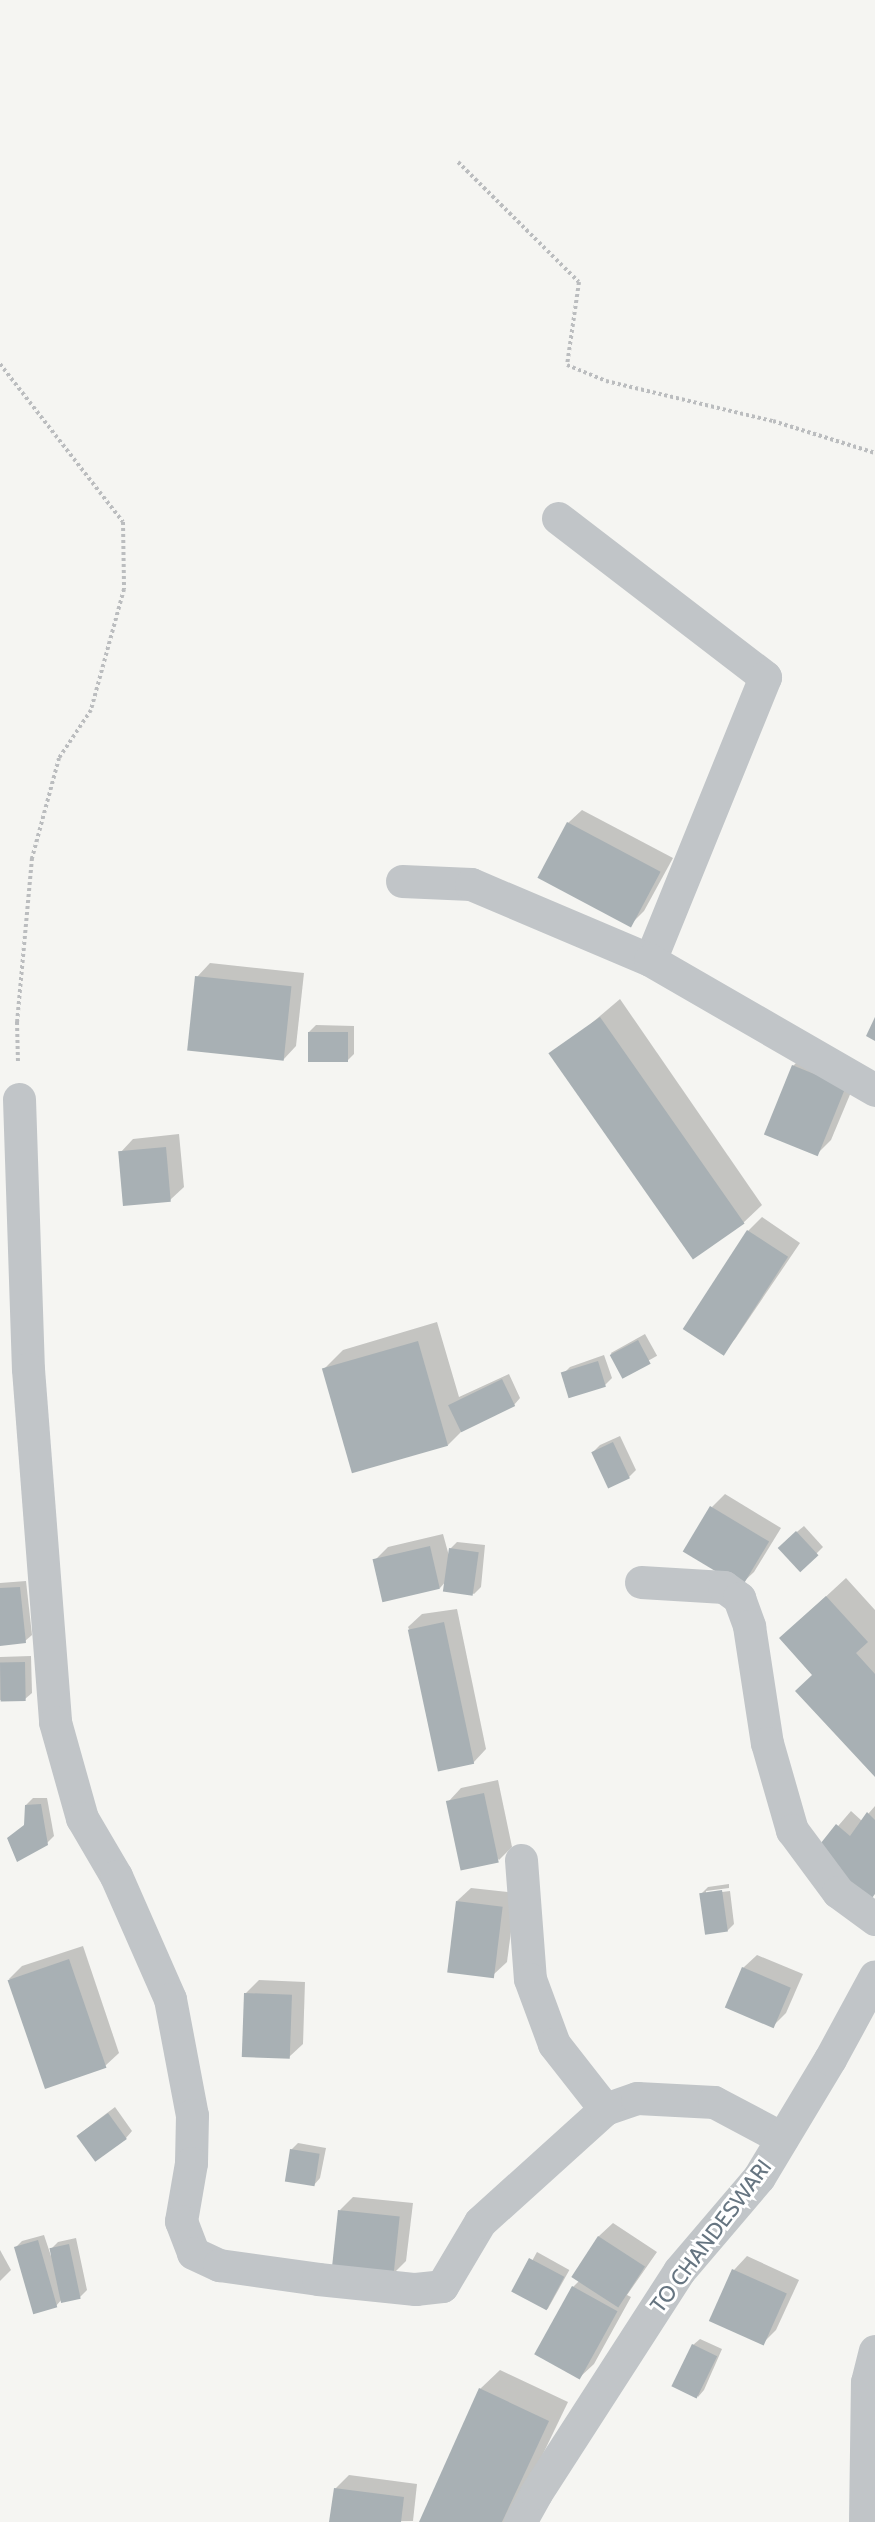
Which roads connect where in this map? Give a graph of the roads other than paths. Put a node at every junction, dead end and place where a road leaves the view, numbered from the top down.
1 (558, 518) dead end
2 (402, 881) dead end
3 (650, 960) junction
4 (875, 1090) edge
5 (19, 1099) road end
6 (641, 1582) dead end
7 (520, 1860) dead end
8 (875, 1919) edge
9 (875, 1976) edge
10 (605, 2109) junction
11 (782, 2138) junction
12 (875, 2351) edge
13 (520, 2522) edge
14 (865, 2522) edge

1 - 3 street
2 - 3 street
3 - 4 street
5 - 10 street
6 - 8 street
7 - 10 street
9 - 11 street, TO CHANDESWARI
10 - 11 street
11 - 13 street, TO CHANDESWARI
12 - 14 street

